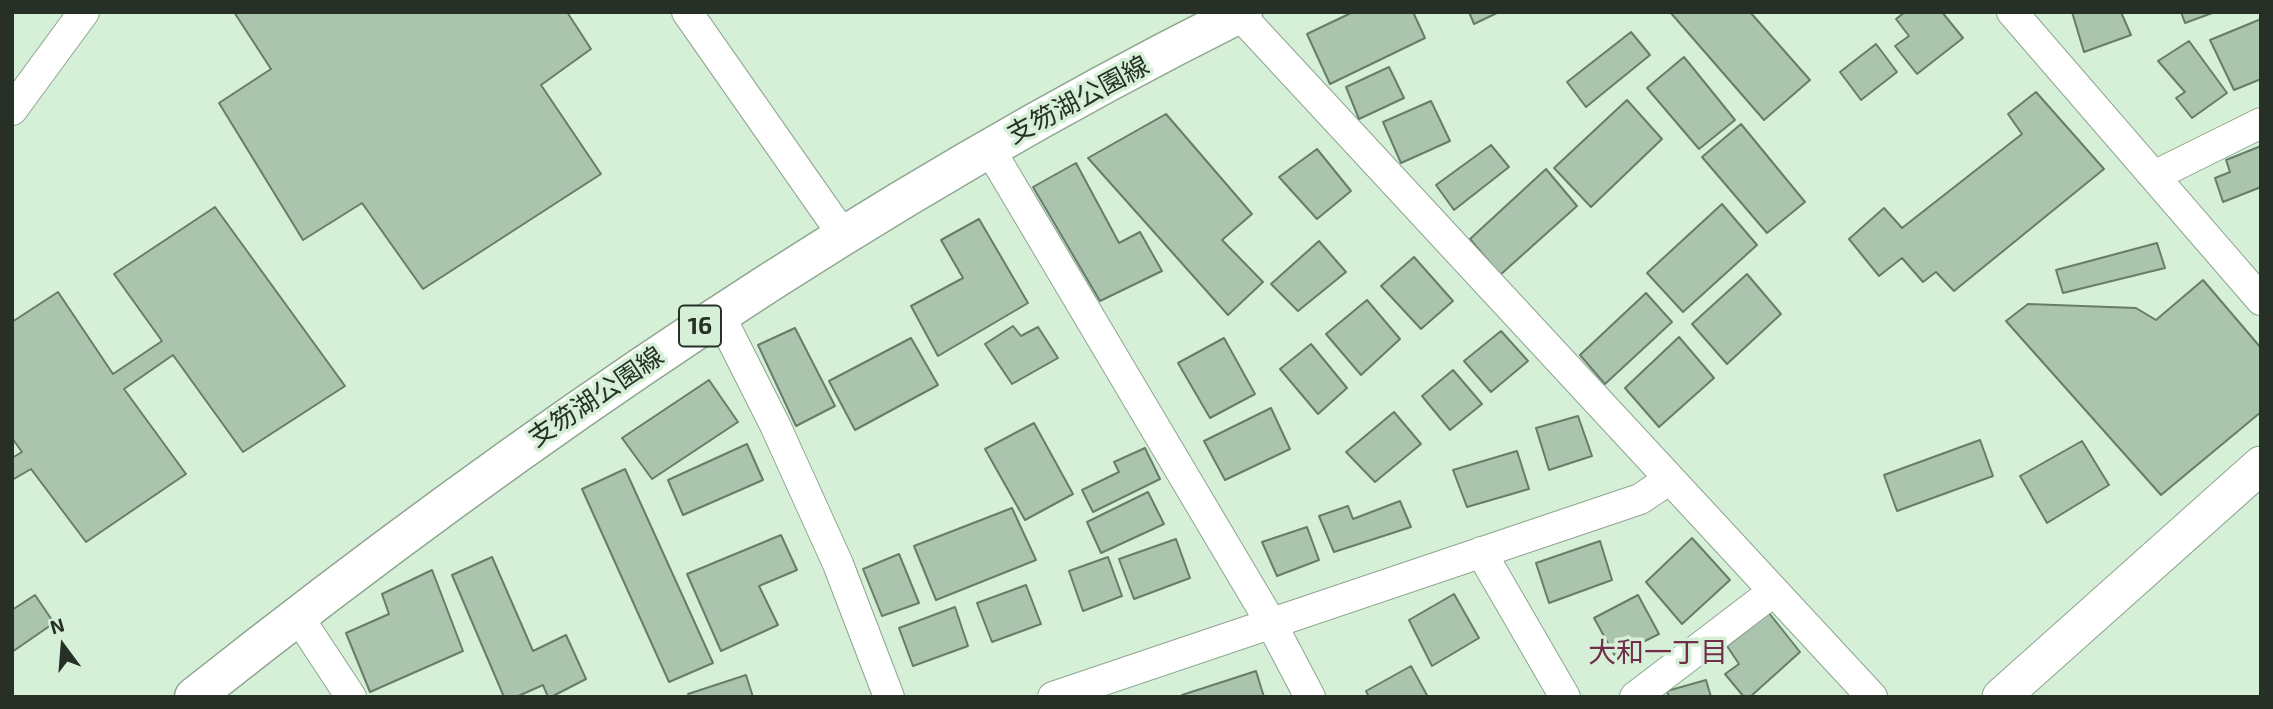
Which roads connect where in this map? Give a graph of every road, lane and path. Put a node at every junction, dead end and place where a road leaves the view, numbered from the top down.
1 (84, 12) edge
2 (687, 12) edge
3 (2012, 12) edge
4 (1241, 13) edge
5 (12, 110) edge
6 (2261, 123) edge
7 (989, 148) junction
8 (2154, 176) junction
9 (843, 235) junction
10 (2261, 300) edge
11 (719, 314) junction
12 (2261, 465) edge
13 (1670, 479) junction
14 (1481, 552) junction
15 (1774, 591) junction
16 (296, 615) junction
17 (1271, 624) junction
18 (194, 697) edge
19 (351, 697) edge
20 (889, 697) edge
21 (1054, 697) edge
22 (1310, 697) edge
23 (1565, 697) edge
24 (1635, 697) edge
25 (1872, 697) edge
26 (2001, 697) edge

1 - 5 street
2 - 9 street
3 - 8 street
4 - 7 main road, 支笏湖公園線 / 16
4 - 13 street
6 - 8 street
7 - 9 main road, 支笏湖公園線 / 16
7 - 17 street
8 - 10 street
9 - 11 main road, 支笏湖公園線 / 16
11 - 16 main road, 支笏湖公園線 / 16
11 - 20 street
12 - 26 street
13 - 14 street
13 - 15 street
14 - 17 street
14 - 23 street
15 - 24 street
15 - 25 street
16 - 18 main road, 支笏湖公園線 / 16
16 - 19 street
17 - 21 street
17 - 22 street

